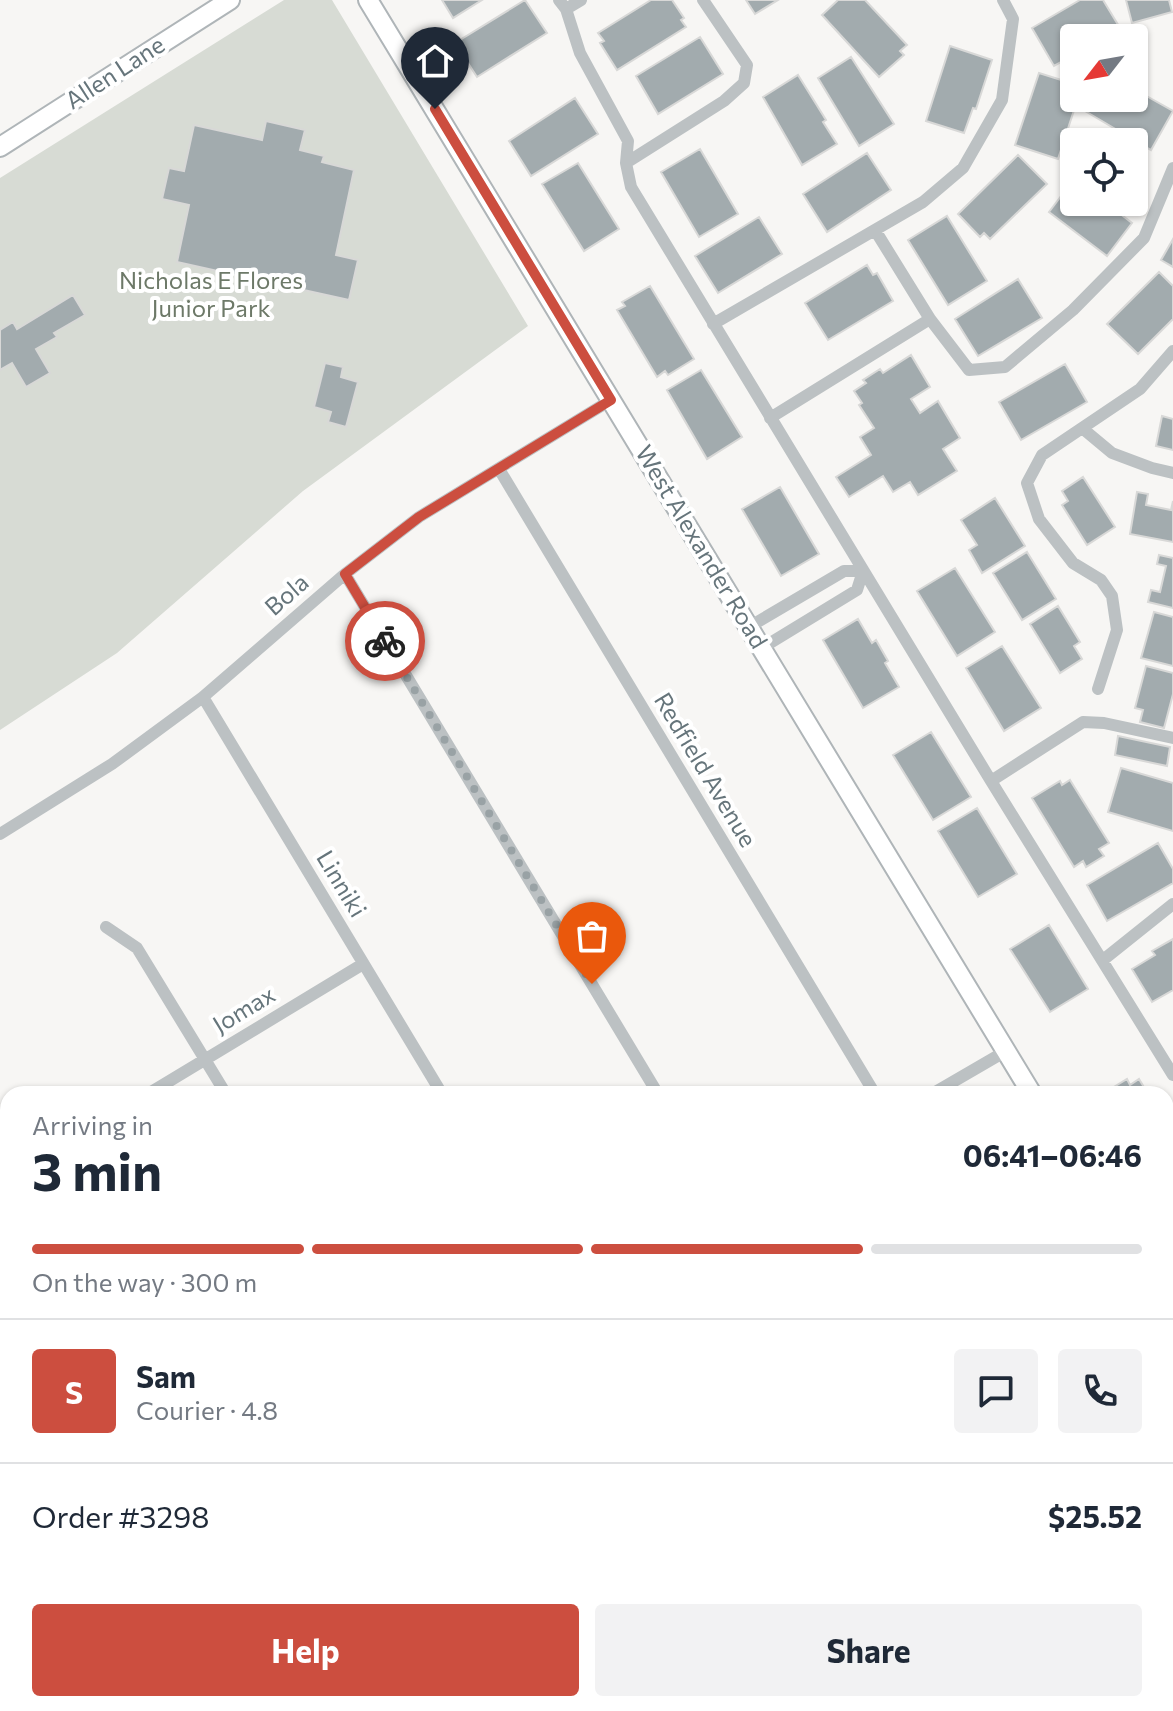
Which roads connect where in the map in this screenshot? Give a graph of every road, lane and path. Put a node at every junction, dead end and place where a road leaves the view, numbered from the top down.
1 (230, 0) edge
2 (368, 0) edge
3 (581, 0) edge
4 (703, 0) edge
5 (1003, 0) edge
6 (562, 4) edge
7 (0, 147) edge
8 (626, 163) junction
9 (1173, 168) edge
10 (875, 230) junction
11 (930, 319) junction
12 (713, 324) junction
13 (1173, 351) edge
14 (611, 400) junction
15 (770, 418) junction
16 (1082, 428) junction
17 (499, 469) junction
18 (1173, 473) edge
19 (863, 571) junction
20 (345, 574) junction
21 (749, 627) junction
22 (762, 648) junction
23 (1098, 689) dead end
24 (203, 697) junction
25 (1173, 738) edge
26 (991, 781) junction
27 (0, 834) edge
28 (1173, 904) edge
29 (106, 927) dead end
30 (1103, 960) junction
31 (363, 964) junction
32 (1006, 1051) junction
33 (204, 1059) junction
34 (1173, 1075) edge
35 (161, 1086) edge
36 (221, 1086) edge
37 (437, 1086) edge
38 (653, 1086) edge
39 (870, 1086) edge
40 (946, 1086) edge
41 (1027, 1086) edge

1 - 7 main road, Allen Lane
2 - 14 main road, West Alexander Road
3 - 6 street
4 - 8 street
5 - 10 street
6 - 8 street
8 - 12 street
9 - 11 street
10 - 11 street
10 - 12 street
11 - 15 street
12 - 15 street
13 - 16 street
14 - 17 street, Bola
14 - 21 main road, West Alexander Road
15 - 19 street
16 - 18 street
16 - 23 street
17 - 20 street, Bola
17 - 39 street, Redfield Avenue
19 - 21 street
19 - 22 street
19 - 26 street
20 - 24 street, Bola
20 - 38 street
21 - 22 main road, West Alexander Road
22 - 32 main road, West Alexander Road
24 - 27 street, Bola
24 - 31 street, Linniki
25 - 26 street
26 - 30 street
28 - 30 street
29 - 33 street
30 - 34 street
31 - 33 street, Jomax
31 - 37 street, Linniki
32 - 40 street
32 - 41 main road, West Alexander Road
33 - 35 street, Jomax
33 - 36 street

